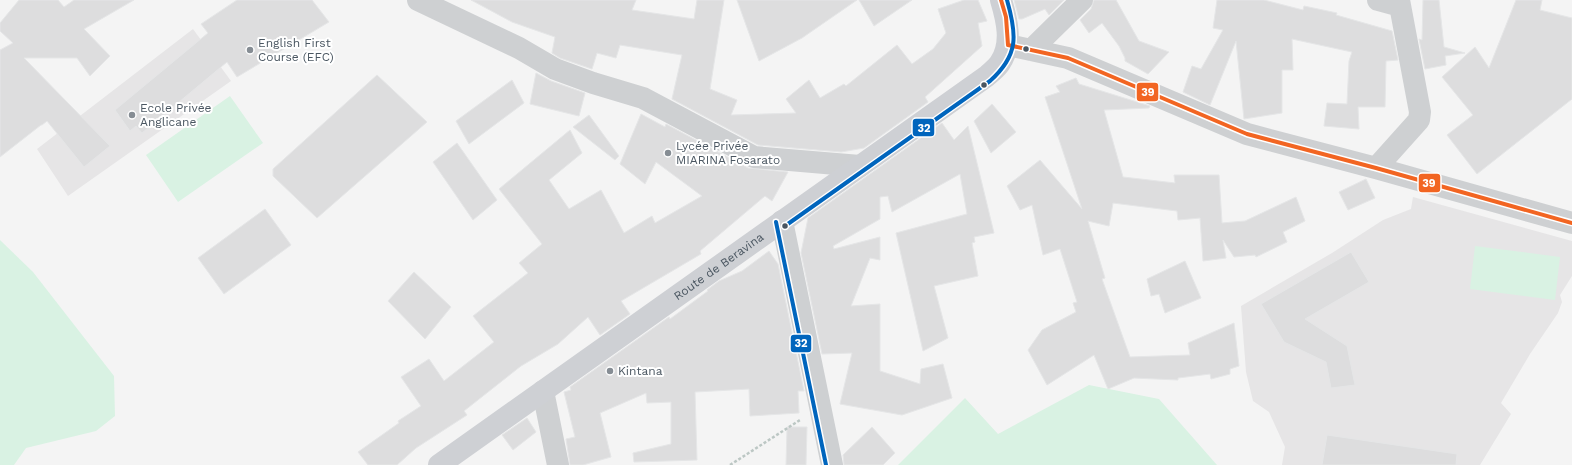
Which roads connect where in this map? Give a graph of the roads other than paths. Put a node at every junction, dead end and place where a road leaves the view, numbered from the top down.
1 (418, 0) edge
2 (1001, 0) edge
3 (1082, 0) edge
4 (1378, 0) edge
5 (1400, 3) edge
6 (1008, 45) junction
7 (1031, 50) junction
8 (860, 166) junction
9 (1376, 168) junction
10 (782, 221) junction
11 (1572, 223) edge
12 (544, 391) junction
13 (439, 465) edge
14 (558, 465) edge
15 (832, 465) edge

1 - 8 street
2 - 6 street
3 - 7 street
4 - 5 street
5 - 9 street
6 - 7 street
6 - 8 street, Route de Beravina
7 - 9 street
8 - 10 street, Route de Beravina
9 - 11 street
10 - 12 street, Route de Beravina
10 - 15 street
12 - 13 street, Route de Beravina
12 - 14 street

